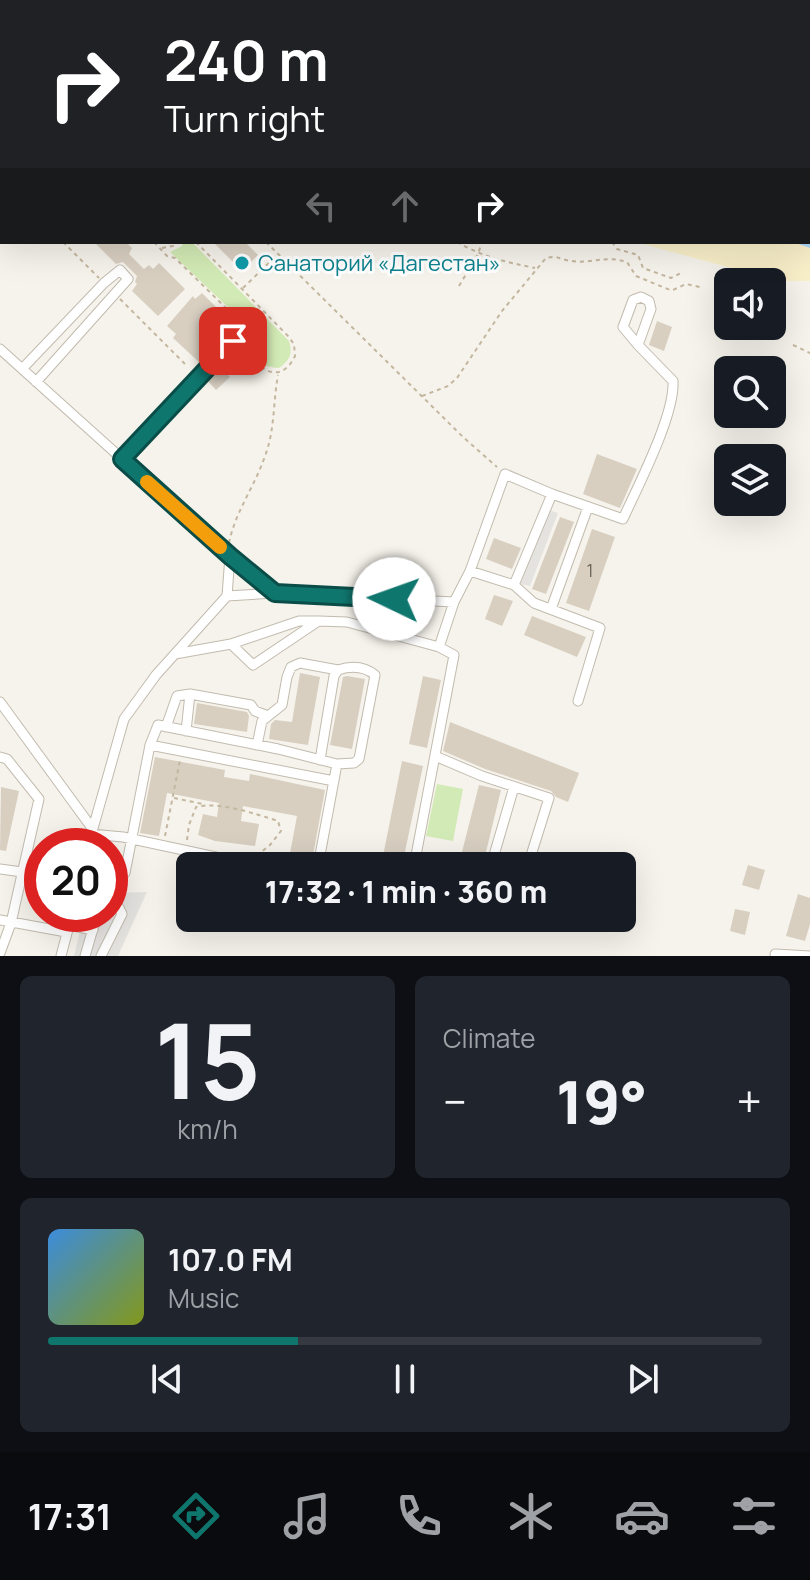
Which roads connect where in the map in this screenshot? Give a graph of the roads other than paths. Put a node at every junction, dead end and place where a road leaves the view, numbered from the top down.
1 (233, 341) road end
2 (638, 345) junction
3 (0, 349) edge
4 (22, 369) junction
5 (36, 382) junction
6 (122, 459) junction
7 (552, 494) junction
8 (588, 507) junction
9 (230, 556) junction
10 (470, 571) junction
11 (514, 585) junction
12 (275, 593) junction
13 (227, 596) junction
14 (454, 602) junction
15 (551, 609) junction
16 (319, 621) junction
17 (231, 644) junction
18 (439, 647) junction
19 (175, 654) junction
20 (338, 670) junction
21 (190, 694) junction
22 (578, 701) dead end
23 (0, 702) edge
24 (268, 716) junction
25 (166, 727) junction
26 (186, 731) junction
27 (150, 745) junction
28 (257, 745) junction
29 (435, 756) junction
30 (0, 757) edge
31 (320, 760) junction
32 (337, 764) junction
33 (334, 781) junction
34 (514, 787) junction
35 (89, 828) edge
36 (92, 828) edge
37 (128, 838) edge
38 (131, 839) junction
39 (186, 852) edge
40 (321, 852) edge
41 (417, 852) edge
42 (495, 852) edge
43 (532, 852) edge
44 (128, 856) edge
45 (0, 869) edge
46 (22, 872) junction
47 (5, 922) edge
48 (67, 932) edge
49 (92, 932) edge
50 (113, 932) edge
51 (0, 953) edge
52 (775, 954) edge
53 (61, 956) edge
54 (85, 956) edge
55 (101, 956) edge
56 (810, 956) edge

1 - 6 street
2 - 2 street
2 - 8 street
3 - 4 street
4 - 5 street
4 - 5 street
5 - 6 street
6 - 9 street
7 - 8 street
7 - 10 street
7 - 11 street
8 - 15 street
9 - 12 street
9 - 13 street
10 - 11 street
10 - 14 street
11 - 15 street
12 - 13 street
12 - 14 street
13 - 19 street
14 - 18 street
15 - 22 street
16 - 17 street
16 - 17 street
16 - 18 street
17 - 19 street
18 - 29 street
19 - 36 street
20 - 24 street
20 - 31 street
20 - 32 street
21 - 24 street
21 - 25 street
21 - 26 street
23 - 35 street
24 - 28 street
25 - 26 street
25 - 27 street
26 - 28 street
27 - 33 street
27 - 38 street
28 - 31 street
29 - 34 street
29 - 41 street
30 - 46 street
31 - 32 street
32 - 33 street
33 - 40 street
34 - 42 street
34 - 43 street
37 - 38 street
38 - 39 street
38 - 44 street
45 - 46 street
46 - 47 street
47 - 51 street
48 - 53 street
49 - 54 street
50 - 55 street
52 - 56 street

